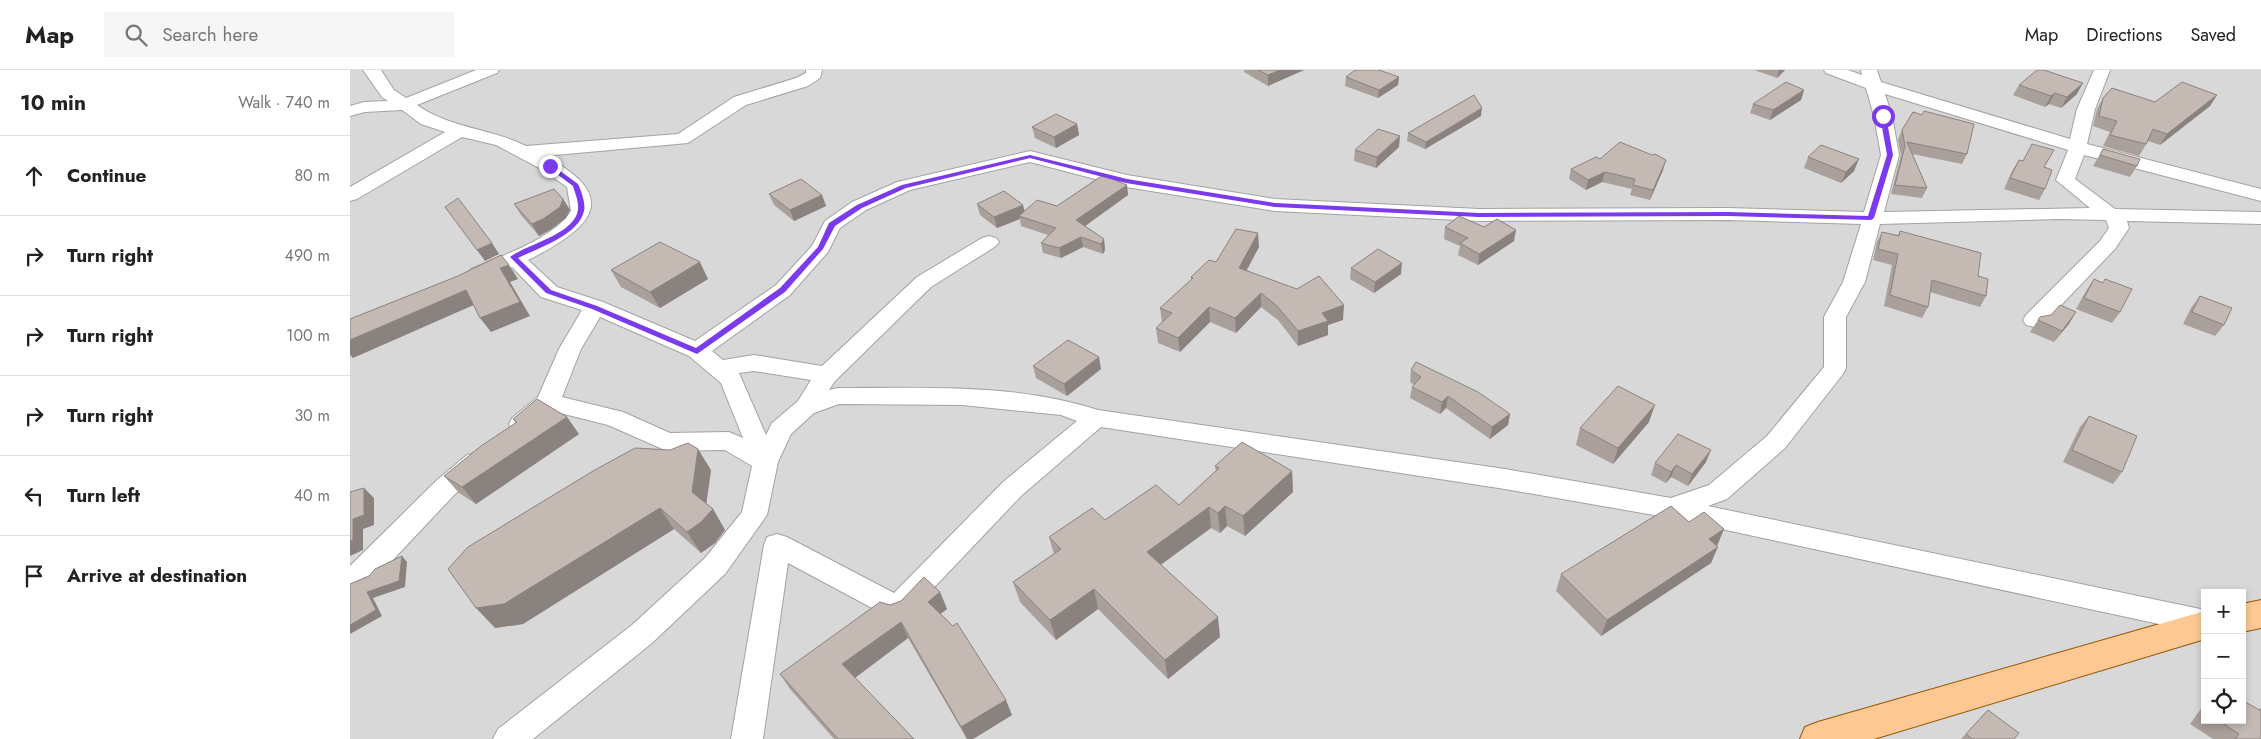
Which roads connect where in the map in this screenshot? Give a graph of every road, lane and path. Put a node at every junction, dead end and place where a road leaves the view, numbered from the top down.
1 (371, 70) edge
2 (491, 70) edge
3 (814, 70) edge
4 (1832, 70) edge
5 (2102, 70) edge
6 (1871, 78) edge
7 (403, 104) junction
8 (350, 111) edge
9 (459, 131) junction
10 (2078, 148) junction
11 (522, 152) junction
12 (350, 195) edge
13 (2261, 195) edge
14 (2112, 215) junction
15 (1871, 218) junction
16 (2261, 218) edge
17 (989, 242) dead end
18 (514, 257) junction
19 (460, 282) edge
20 (595, 308) junction
21 (2034, 320) dead end
22 (697, 351) junction
23 (718, 369) junction
24 (827, 375) junction
25 (548, 402) junction
26 (806, 407) junction
27 (1096, 418) junction
28 (764, 462) junction
29 (1671, 508) junction
30 (754, 514) junction
31 (777, 545) junction
32 (350, 579) edge
33 (2261, 614) edge
34 (2246, 617) edge
35 (2201, 622) edge
36 (2201, 624) edge
37 (509, 739) edge
38 (747, 739) edge
39 (1818, 739) edge

1 - 7 street
2 - 7 street
3 - 11 street
4 - 6 street
5 - 10 street
6 - 10 street
6 - 15 street
7 - 8 street
7 - 9 street
9 - 11 street
9 - 12 street
10 - 13 street
10 - 14 street
11 - 18 street
14 - 15 street
14 - 16 street
14 - 21 street
15 - 22 street
15 - 29 street
17 - 24 street
18 - 19 street
18 - 20 street
20 - 22 street
20 - 25 street
22 - 23 street
23 - 24 street
23 - 28 street
24 - 26 street
25 - 28 street
25 - 32 street
26 - 27 street
26 - 28 street
27 - 29 street
27 - 31 street
28 - 30 street
29 - 35 street
30 - 31 street
30 - 37 street
31 - 38 street
33 - 34 main road
36 - 39 main road

